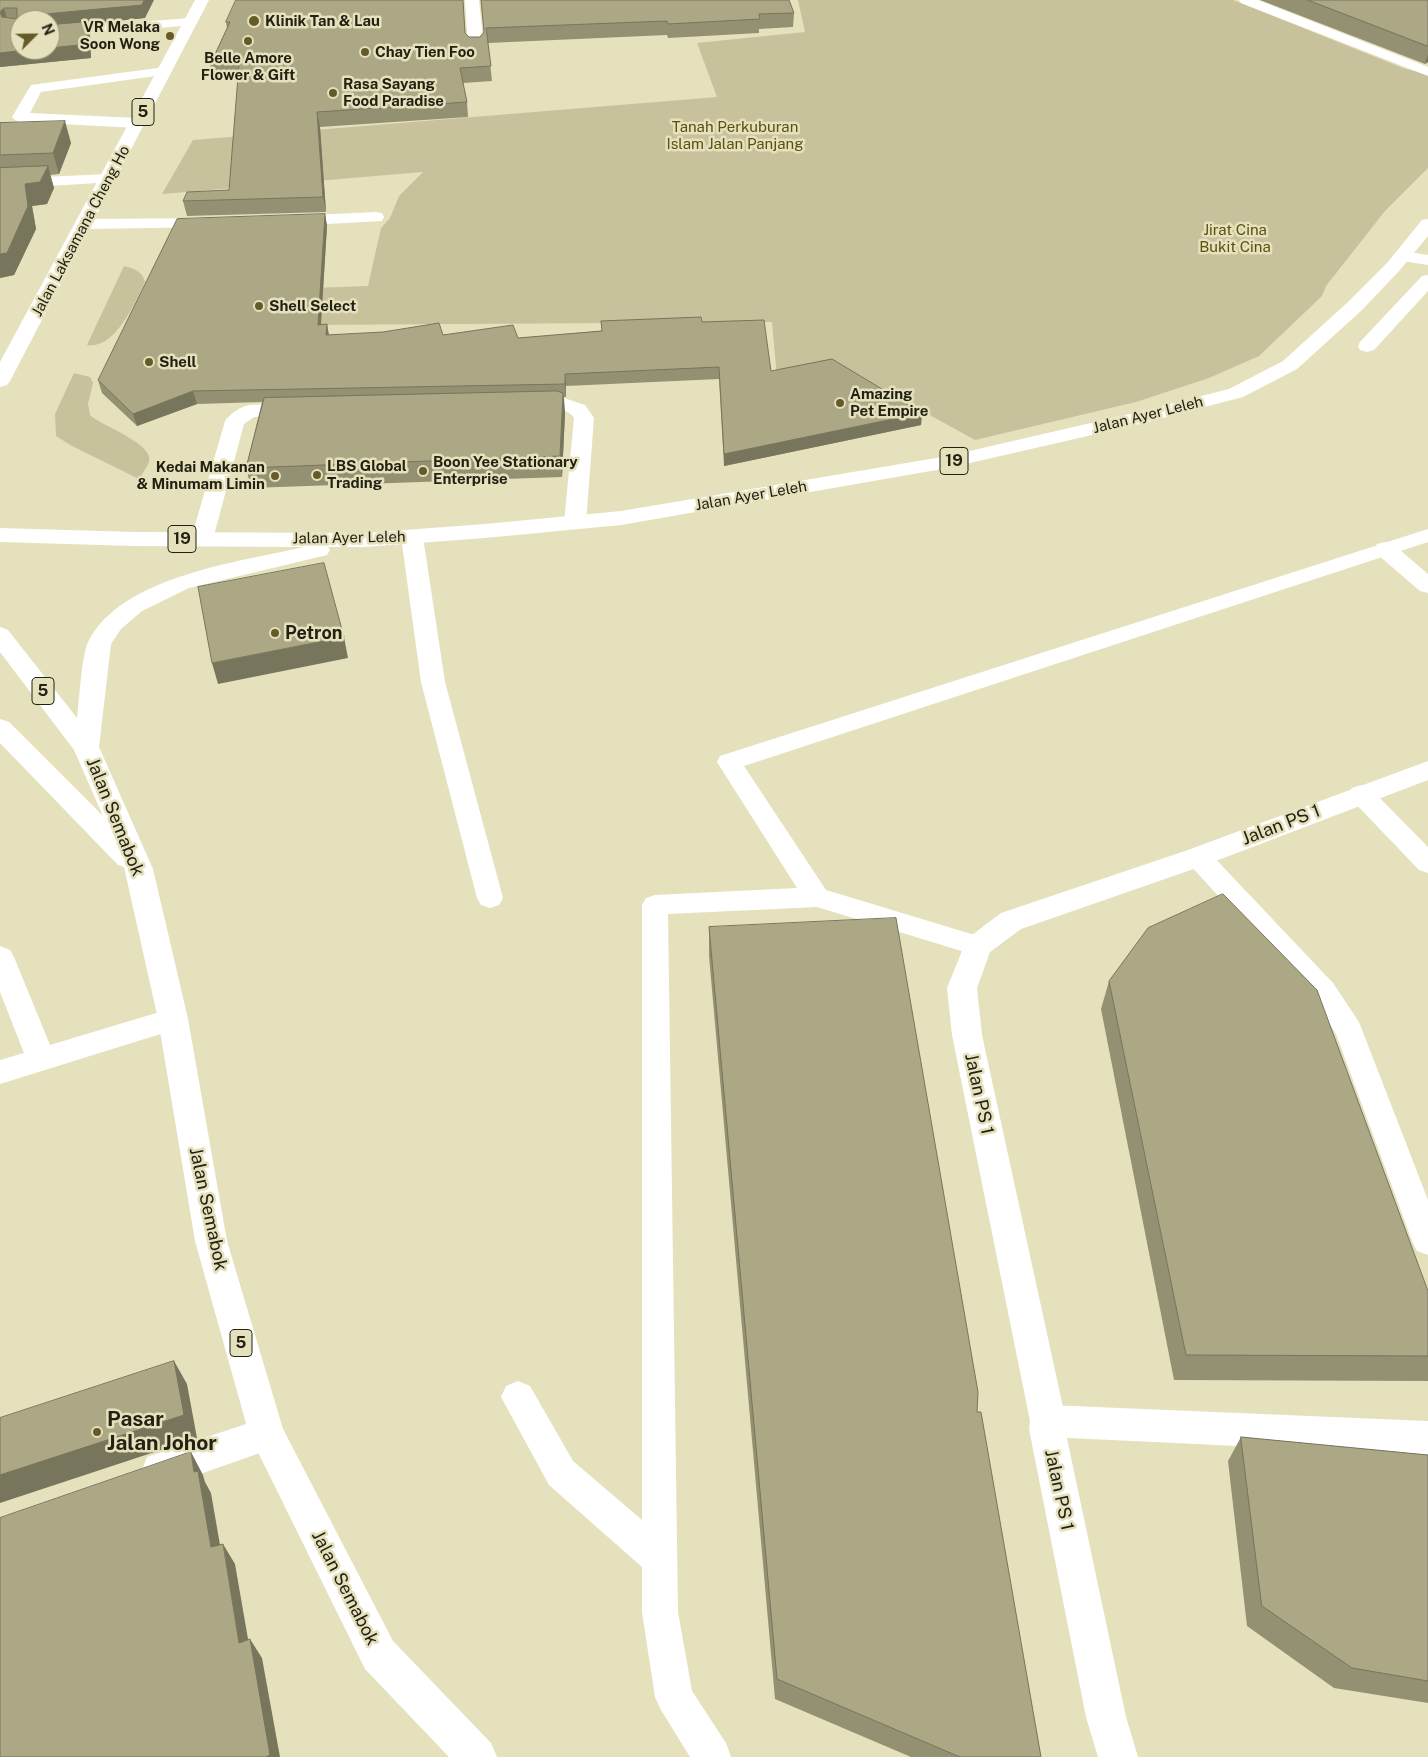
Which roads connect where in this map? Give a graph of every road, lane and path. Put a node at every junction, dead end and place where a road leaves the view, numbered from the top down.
1 (202, 0) edge
2 (472, 0) edge
3 (1246, 0) edge
4 (190, 22) junction
5 (60, 32) edge
6 (476, 47) edge
7 (165, 71) junction
8 (1428, 72) edge
9 (138, 123) junction
10 (108, 179) junction
11 (0, 184) edge
12 (376, 217) dead end
13 (277, 221) edge
14 (228, 223) edge
15 (85, 224) junction
16 (1426, 231) edge
17 (1402, 256) junction
18 (1428, 260) edge
19 (1428, 280) edge
20 (1367, 346) dead end
21 (0, 380) edge
22 (512, 404) edge
23 (316, 409) edge
24 (575, 523) junction
25 (0, 535) edge
26 (1428, 535) edge
27 (412, 537) junction
28 (202, 539) junction
29 (364, 540) junction
30 (1385, 549) junction
31 (1428, 586) edge
32 (0, 635) edge
33 (0, 728) edge
34 (86, 747) junction
35 (1428, 770) edge
36 (1360, 794) junction
37 (1198, 857) junction
38 (1428, 863) edge
39 (140, 869) junction
40 (817, 897) junction
41 (490, 898) dead end
42 (978, 946) junction
43 (0, 958) edge
44 (173, 1019) junction
45 (41, 1059) junction
46 (0, 1072) edge
47 (1428, 1241) edge
48 (518, 1397) dead end
49 (1048, 1421) junction
50 (267, 1434) junction
51 (1428, 1438) edge
52 (129, 1480) edge
53 (660, 1559) junction
54 (1106, 1717) junction
55 (477, 1757) edge
56 (712, 1757) edge
57 (1097, 1757) edge
58 (1118, 1757) edge

1 - 4 main road, Jalan Laksamana Cheng Ho / 5
2 - 6 main road
3 - 8 lane
4 - 5 lane
4 - 7 main road, Jalan Laksamana Cheng Ho / 5
7 - 9 main road, Jalan Laksamana Cheng Ho / 5
7 - 9 lane
9 - 10 main road, Jalan Laksamana Cheng Ho / 5
10 - 11 lane
10 - 15 main road, Jalan Laksamana Cheng Ho / 5
12 - 13 lane
14 - 15 lane
15 - 21 main road, Jalan Laksamana Cheng Ho / 5
16 - 17 main road, Jalan Ayer Leleh / 19
17 - 18 main road
17 - 24 main road, Jalan Ayer Leleh / 19
19 - 20 lane
22 - 24 lane
23 - 28 lane
24 - 27 main road, Jalan Ayer Leleh / 19
25 - 28 main road, Jalan Ayer Leleh / 19
26 - 30 lane
27 - 29 main road, Jalan Ayer Leleh / 19
27 - 41 lane
28 - 29 main road, Jalan Ayer Leleh / 19
29 - 34 main road
30 - 31 main road
30 - 40 lane
32 - 34 main road, Jalan Semabok / 5
33 - 39 main road
34 - 39 main road, Jalan Semabok / 5
35 - 36 main road, Jalan PS 1
36 - 37 main road, Jalan PS 1
36 - 38 lane
37 - 42 main road, Jalan PS 1
37 - 47 lane
39 - 44 main road, Jalan Semabok / 5
40 - 42 lane
40 - 53 lane
42 - 49 main road, Jalan PS 1
43 - 45 lane
44 - 45 lane
44 - 50 main road, Jalan Semabok / 5
45 - 46 lane
48 - 53 lane
49 - 51 lane
49 - 54 main road, Jalan PS 1
50 - 52 main road
50 - 55 main road, Jalan Semabok / 5
53 - 56 lane
54 - 57 lane
54 - 58 main road, Jalan PS 1

